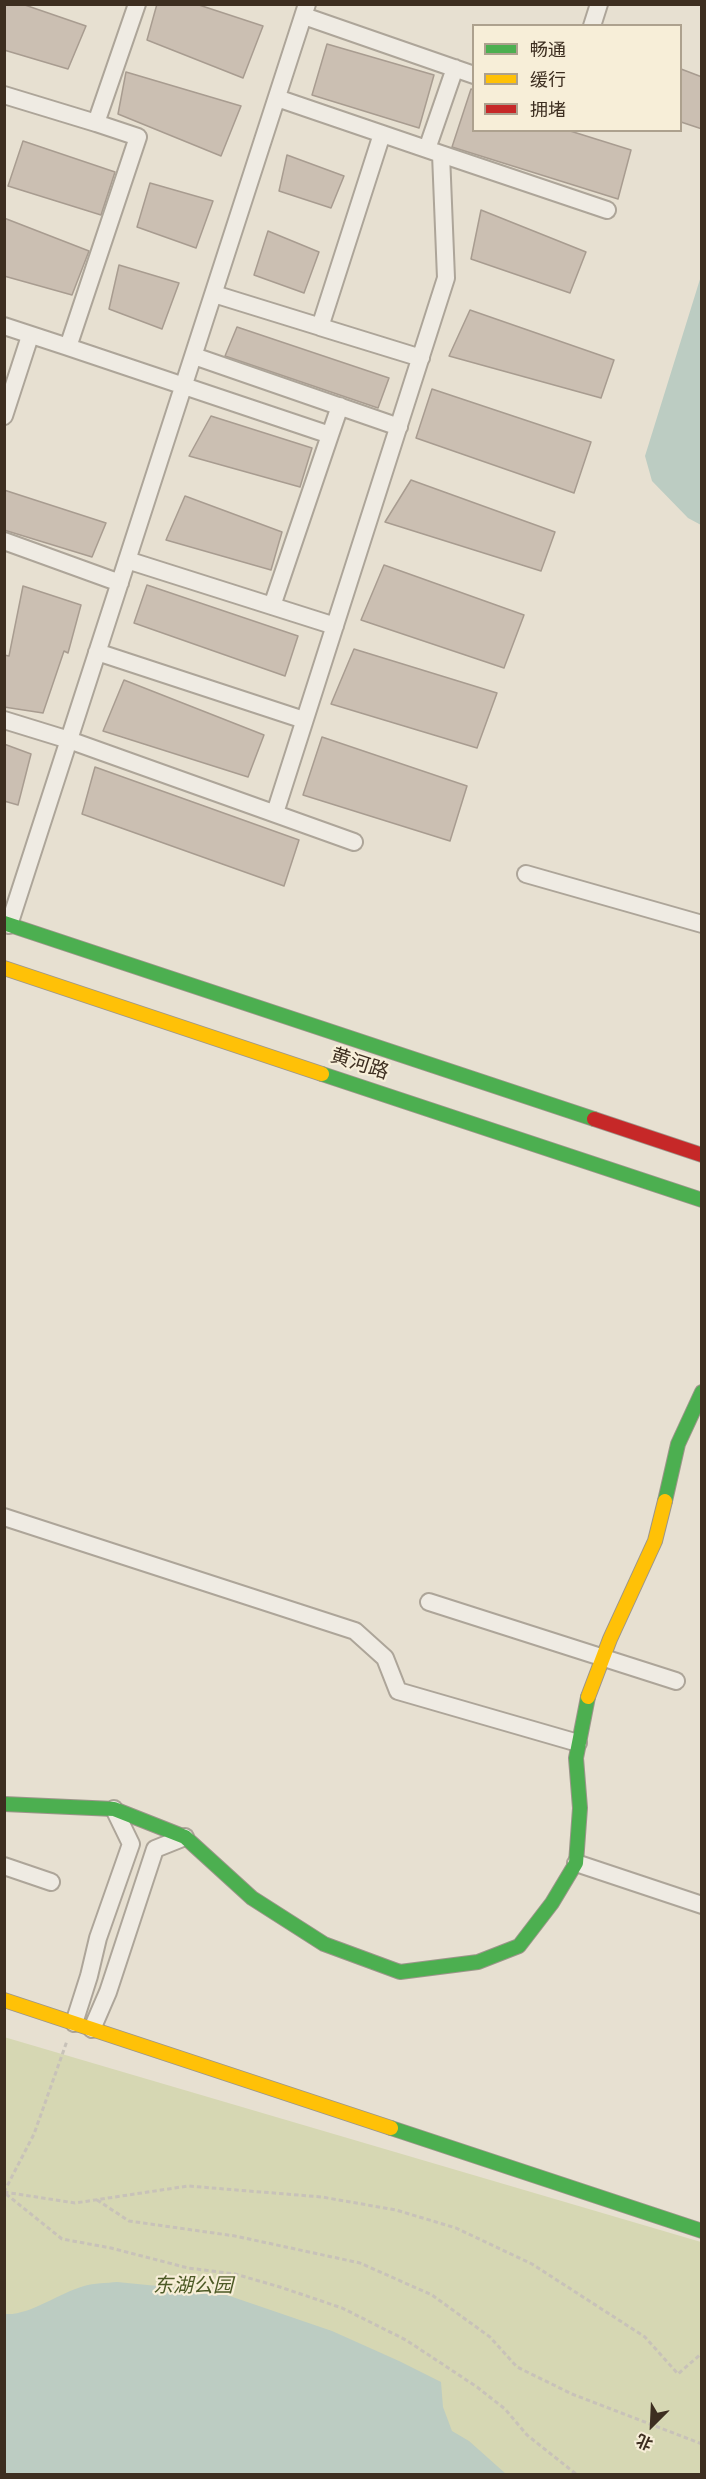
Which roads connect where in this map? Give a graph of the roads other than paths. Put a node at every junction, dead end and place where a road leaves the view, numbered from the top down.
1 (137, 4) edge
2 (599, 4) edge
3 (305, 10) edge
4 (593, 24) edge
5 (455, 68) junction
6 (472, 74) edge
7 (4, 95) edge
8 (277, 98) junction
9 (96, 123) junction
10 (382, 134) junction
11 (434, 152) junction
12 (608, 210) dead end
13 (214, 294) junction
14 (4, 326) edge
15 (320, 327) junction
16 (30, 336) junction
17 (68, 347) junction
18 (194, 356) junction
19 (421, 358) junction
20 (184, 385) junction
21 (340, 406) junction
22 (4, 416) edge
23 (399, 426) junction
24 (330, 435) junction
25 (4, 541) edge
26 (127, 560) junction
27 (120, 583) junction
28 (272, 606) junction
29 (334, 626) junction
30 (97, 652) junction
31 (4, 720) edge
32 (304, 720) junction
33 (69, 740) junction
34 (275, 813) junction
35 (354, 842) dead end
36 (526, 874) dead end
37 (7, 924) edge
38 (702, 924) edge
39 (4, 968) edge
40 (702, 1155) edge
41 (702, 1200) edge
42 (702, 1392) edge
43 (4, 1517) edge
44 (429, 1602) dead end
45 (603, 1657) junction
46 (676, 1681) dead end
47 (578, 1743) junction
48 (4, 1803) edge
49 (114, 1809) junction
50 (184, 1837) junction
51 (576, 1863) junction
52 (4, 1866) edge
53 (51, 1882) dead end
54 (702, 1905) edge
55 (4, 2000) edge
56 (74, 2023) junction
57 (92, 2029) junction
58 (702, 2230) edge

1 - 9 street
2 - 4 street
3 - 5 street
3 - 8 street
5 - 6 street
5 - 11 street
7 - 9 street
8 - 10 street
8 - 13 street
9 - 17 street
10 - 11 street
10 - 15 street
11 - 12 street
11 - 19 street
13 - 15 street
13 - 18 street
14 - 16 street
15 - 19 street
16 - 17 street
16 - 22 street
17 - 20 street
18 - 20 street
18 - 21 street
19 - 23 street
20 - 24 street
20 - 26 street
21 - 23 street
21 - 24 street
23 - 29 street
24 - 28 street
25 - 27 street
26 - 27 street
26 - 28 street
27 - 30 street
28 - 29 street
29 - 32 street
30 - 32 street
30 - 33 street
31 - 33 street
32 - 34 street
33 - 34 street
33 - 37 street
34 - 35 street
36 - 38 street
37 - 40 street, 黄河路
39 - 41 street, 黄河路
42 - 45 street
43 - 47 street
44 - 45 street
45 - 46 street
45 - 47 street
47 - 51 street
48 - 49 street
49 - 50 street
49 - 56 street
50 - 51 street
50 - 57 street
51 - 54 street
52 - 53 street
55 - 56 street
56 - 57 street
57 - 58 street

